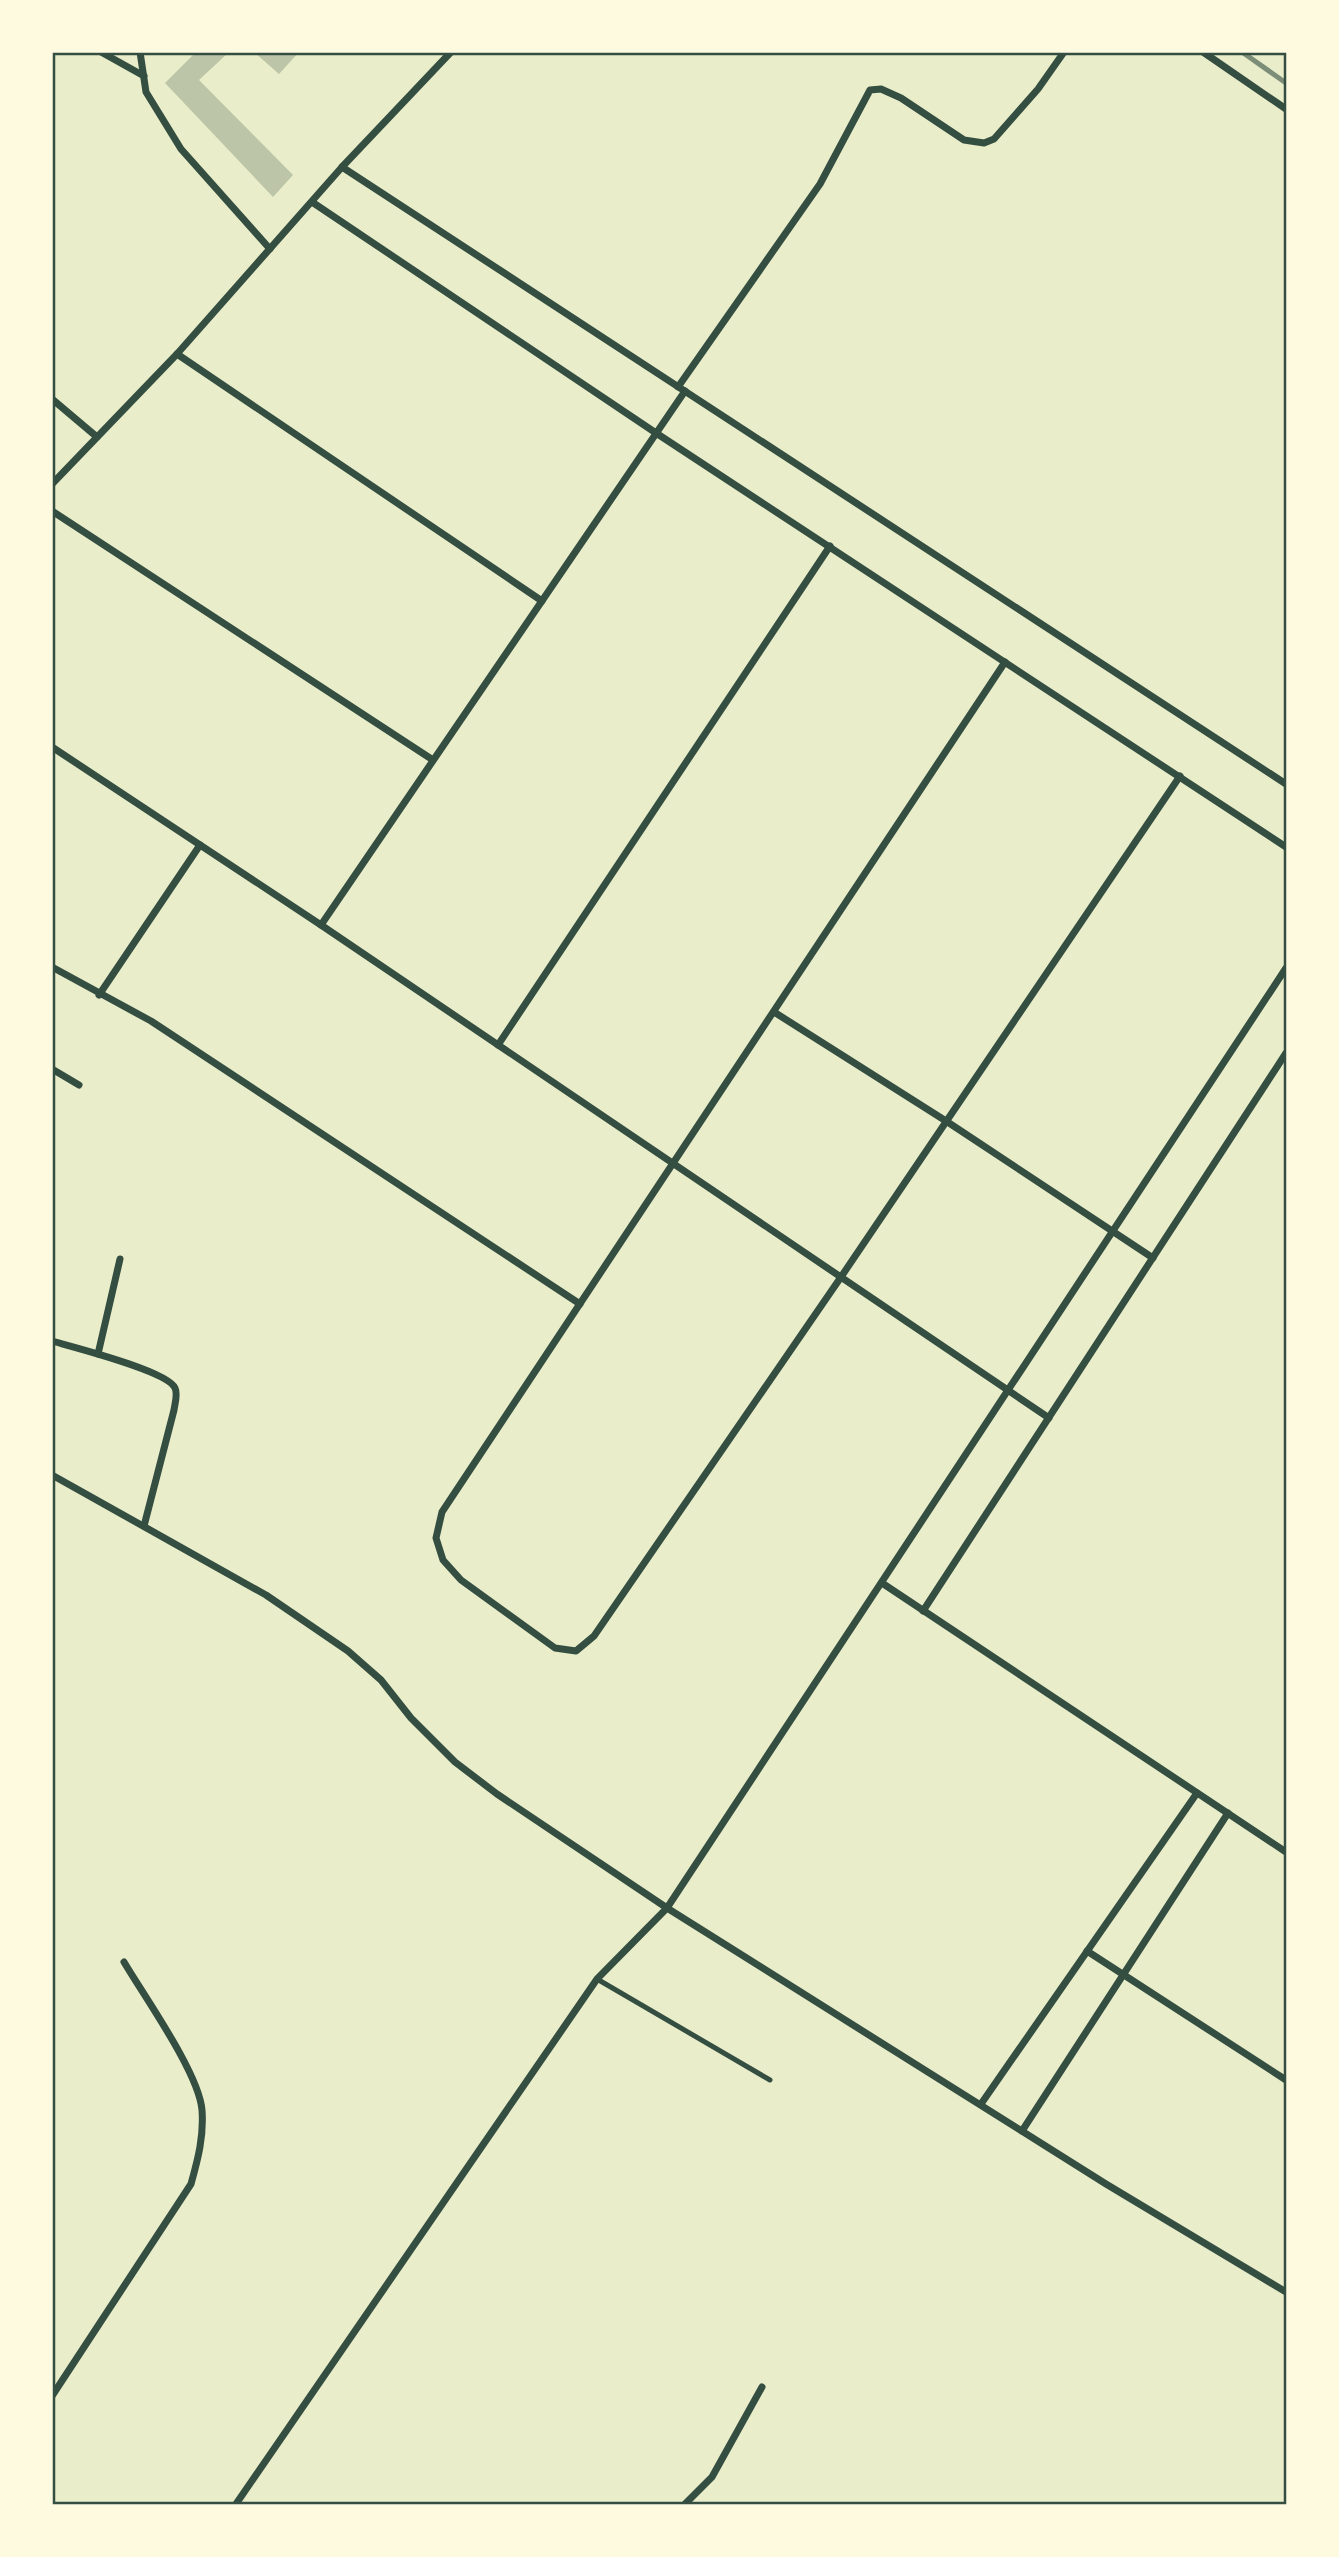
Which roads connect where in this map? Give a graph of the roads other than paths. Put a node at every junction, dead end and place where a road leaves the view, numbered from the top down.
1 (102, 52) edge
2 (140, 52) edge
3 (451, 52) edge
4 (1064, 52) edge
5 (1203, 52) edge
6 (144, 76) junction
7 (1286, 109) edge
8 (342, 167) junction
9 (312, 202) junction
10 (271, 248) junction
11 (177, 354) junction
12 (682, 389) junction
13 (52, 399) edge
14 (656, 433) junction
15 (97, 437) junction
16 (52, 484) edge
17 (52, 511) edge
18 (830, 546) junction
19 (542, 601) junction
20 (1005, 662) junction
21 (52, 747) edge
22 (433, 760) junction
23 (1180, 776) junction
24 (1286, 784) edge
25 (200, 845) junction
26 (1286, 847) edge
27 (320, 925) junction
28 (52, 967) edge
29 (1286, 968) edge
30 (99, 995) junction
31 (774, 1012) junction
32 (498, 1045) junction
33 (1286, 1053) edge
34 (52, 1069) edge
35 (79, 1086) dead end
36 (946, 1121) junction
37 (673, 1164) junction
38 (1113, 1231) junction
39 (1153, 1258) junction
40 (120, 1259) dead end
41 (841, 1278) junction
42 (580, 1304) junction
43 (52, 1341) edge
44 (98, 1354) junction
45 (1008, 1391) junction
46 (1049, 1418) junction
47 (52, 1475) edge
48 (144, 1526) junction
49 (882, 1583) junction
50 (923, 1611) junction
51 (1197, 1793) junction
52 (1228, 1813) junction
53 (1286, 1852) edge
54 (667, 1908) junction
55 (1087, 1951) junction
56 (124, 1962) dead end
57 (1123, 1974) junction
58 (597, 1979) junction
59 (770, 2080) dead end
60 (1286, 2080) edge
61 (981, 2104) junction
62 (1022, 2131) junction
63 (1286, 2292) edge
64 (762, 2387) dead end
65 (52, 2396) edge
66 (236, 2504) edge
67 (685, 2504) edge

1 - 6 street
2 - 6 street
3 - 8 street
4 - 12 street
5 - 7 street
6 - 10 street
8 - 9 street
8 - 12 street
9 - 10 street
9 - 14 street
10 - 11 street
11 - 15 street
11 - 19 street
12 - 14 street
12 - 24 street
13 - 15 street
14 - 18 street
14 - 19 street
15 - 16 street
17 - 22 street
18 - 20 street
18 - 32 street
19 - 22 street
20 - 23 street
20 - 31 street
21 - 25 street
22 - 27 street
23 - 26 street
23 - 36 street
25 - 27 street
25 - 30 street
27 - 32 street
28 - 30 street
29 - 38 street
30 - 42 street
31 - 36 street
31 - 37 street
32 - 37 street
33 - 39 street
34 - 35 street
36 - 38 street
36 - 41 street
37 - 41 street
37 - 42 street
38 - 39 street
38 - 45 street
39 - 46 street
40 - 44 street
41 - 42 street
41 - 45 street
43 - 44 street
44 - 48 street
45 - 46 street
45 - 49 street
46 - 50 street
47 - 48 street
48 - 54 street
49 - 50 street
49 - 54 street
50 - 51 street
51 - 52 street
51 - 55 street
52 - 53 street
52 - 57 street
54 - 58 street
54 - 61 street
55 - 57 street
55 - 61 street
56 - 65 street
57 - 60 street
57 - 62 street
58 - 59 lane
58 - 66 street
61 - 62 street
62 - 63 street
64 - 67 street

